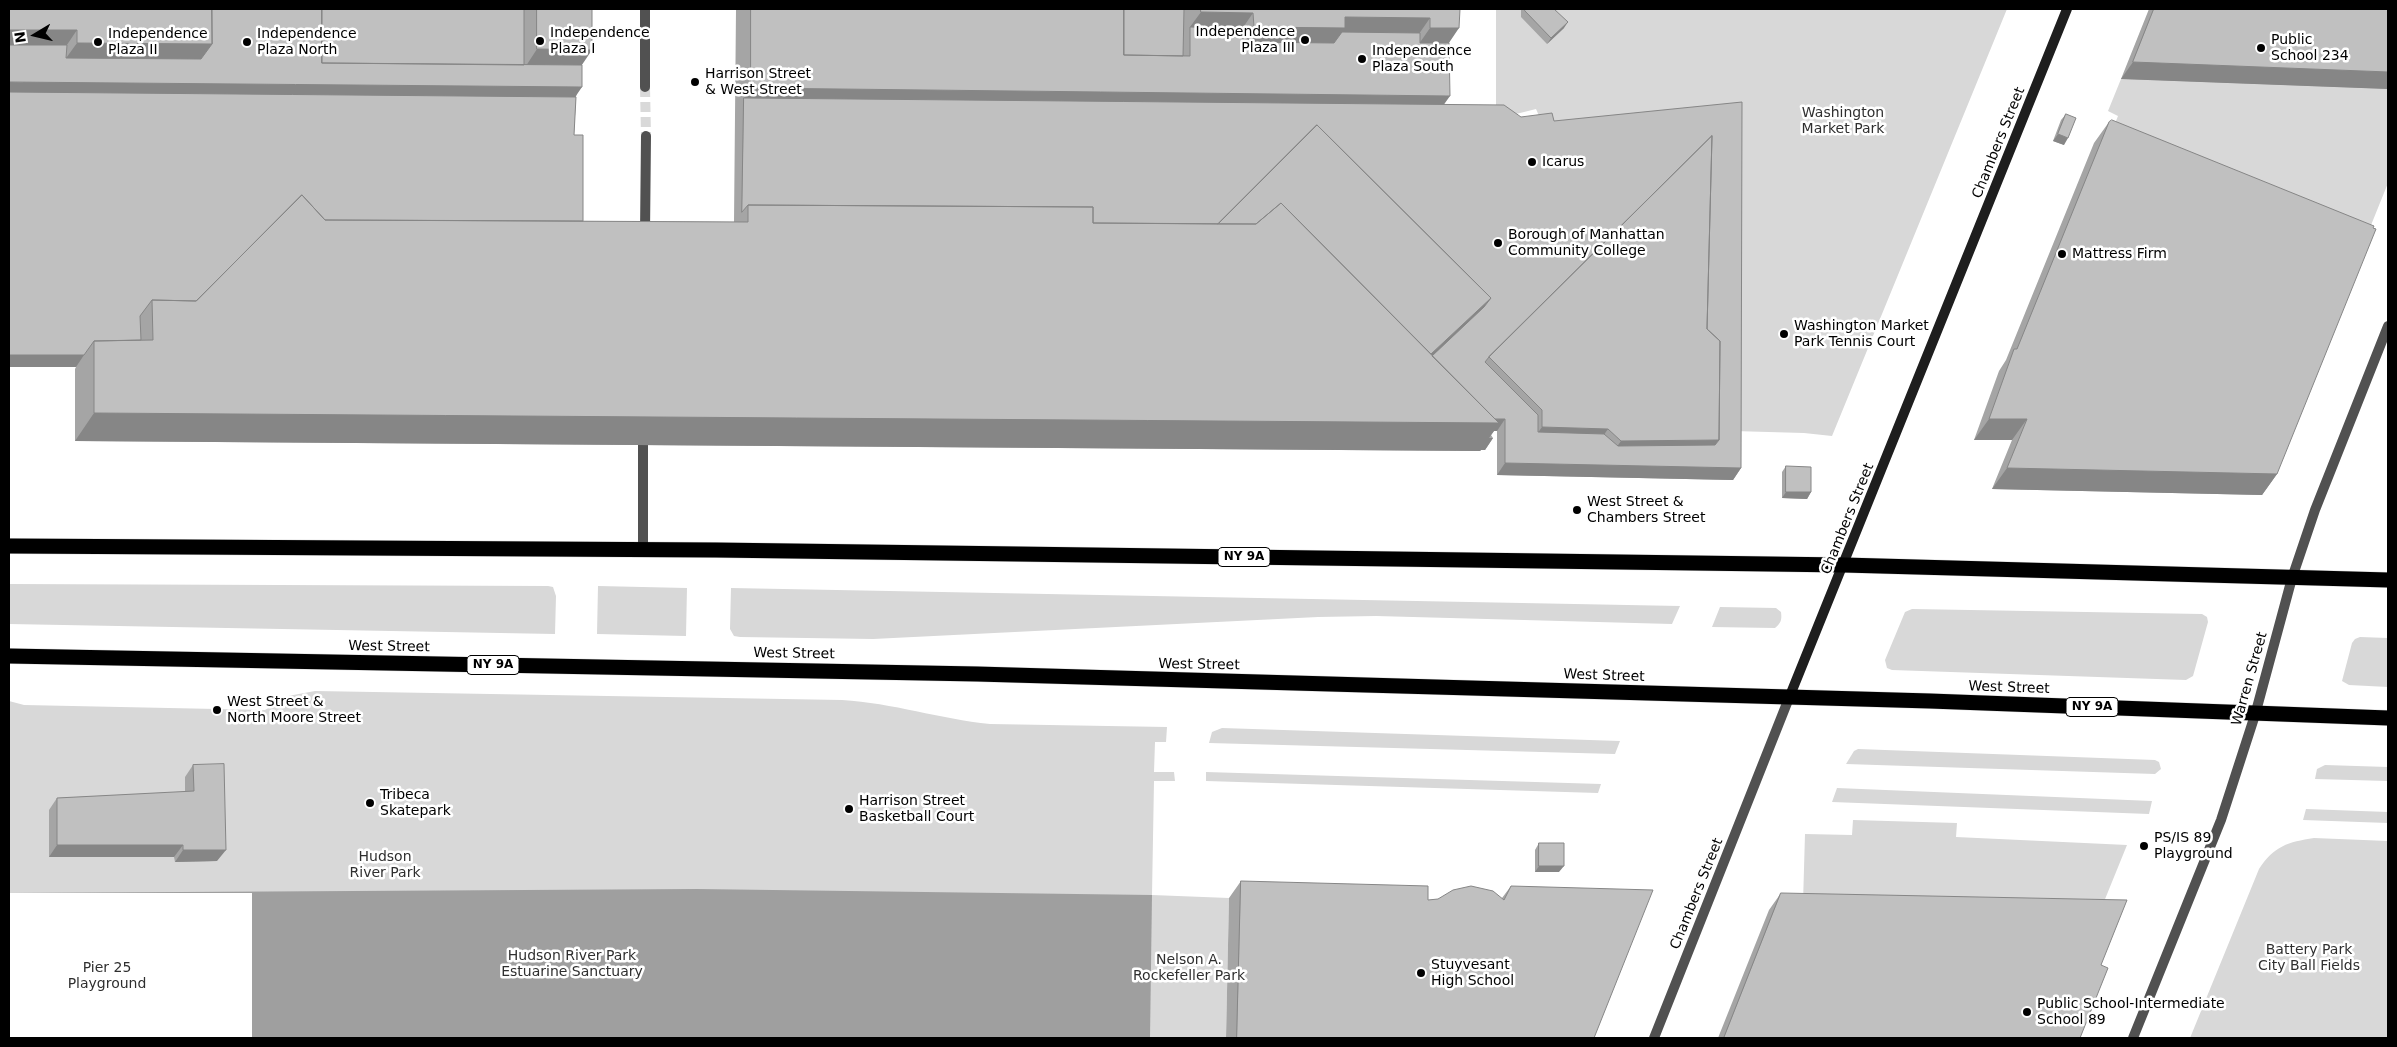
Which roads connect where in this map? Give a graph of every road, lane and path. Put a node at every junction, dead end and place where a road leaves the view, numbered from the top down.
1 (645, 9) edge
2 (2067, 9) edge
3 (646, 87) tunnel mouth
4 (646, 136) tunnel mouth
5 (645, 244) edge
6 (2388, 326) edge
7 (644, 442) edge
8 (9, 546) edge
9 (643, 549) junction
10 (1844, 565) junction
11 (2292, 578) junction
12 (2388, 580) edge
13 (9, 656) edge
14 (1789, 698) junction
15 (2254, 715) junction
16 (2388, 718) edge
17 (1654, 1038) edge
18 (2133, 1038) edge

1 - 3 street
2 - 10 main road, Chambers Street
4 - 5 street
6 - 11 street, Warren Street
7 - 9 street
8 - 9 highway, NY 9A
9 - 10 highway, NY 9A
10 - 11 highway, NY 9A
10 - 14 main road, Chambers Street
11 - 12 highway, NY 9A
11 - 15 street, Warren Street
13 - 14 highway, West Street / NY 9A
14 - 15 highway, West Street / NY 9A
14 - 17 street, Chambers Street
15 - 16 highway, West Street / NY 9A
15 - 18 street, Warren Street

